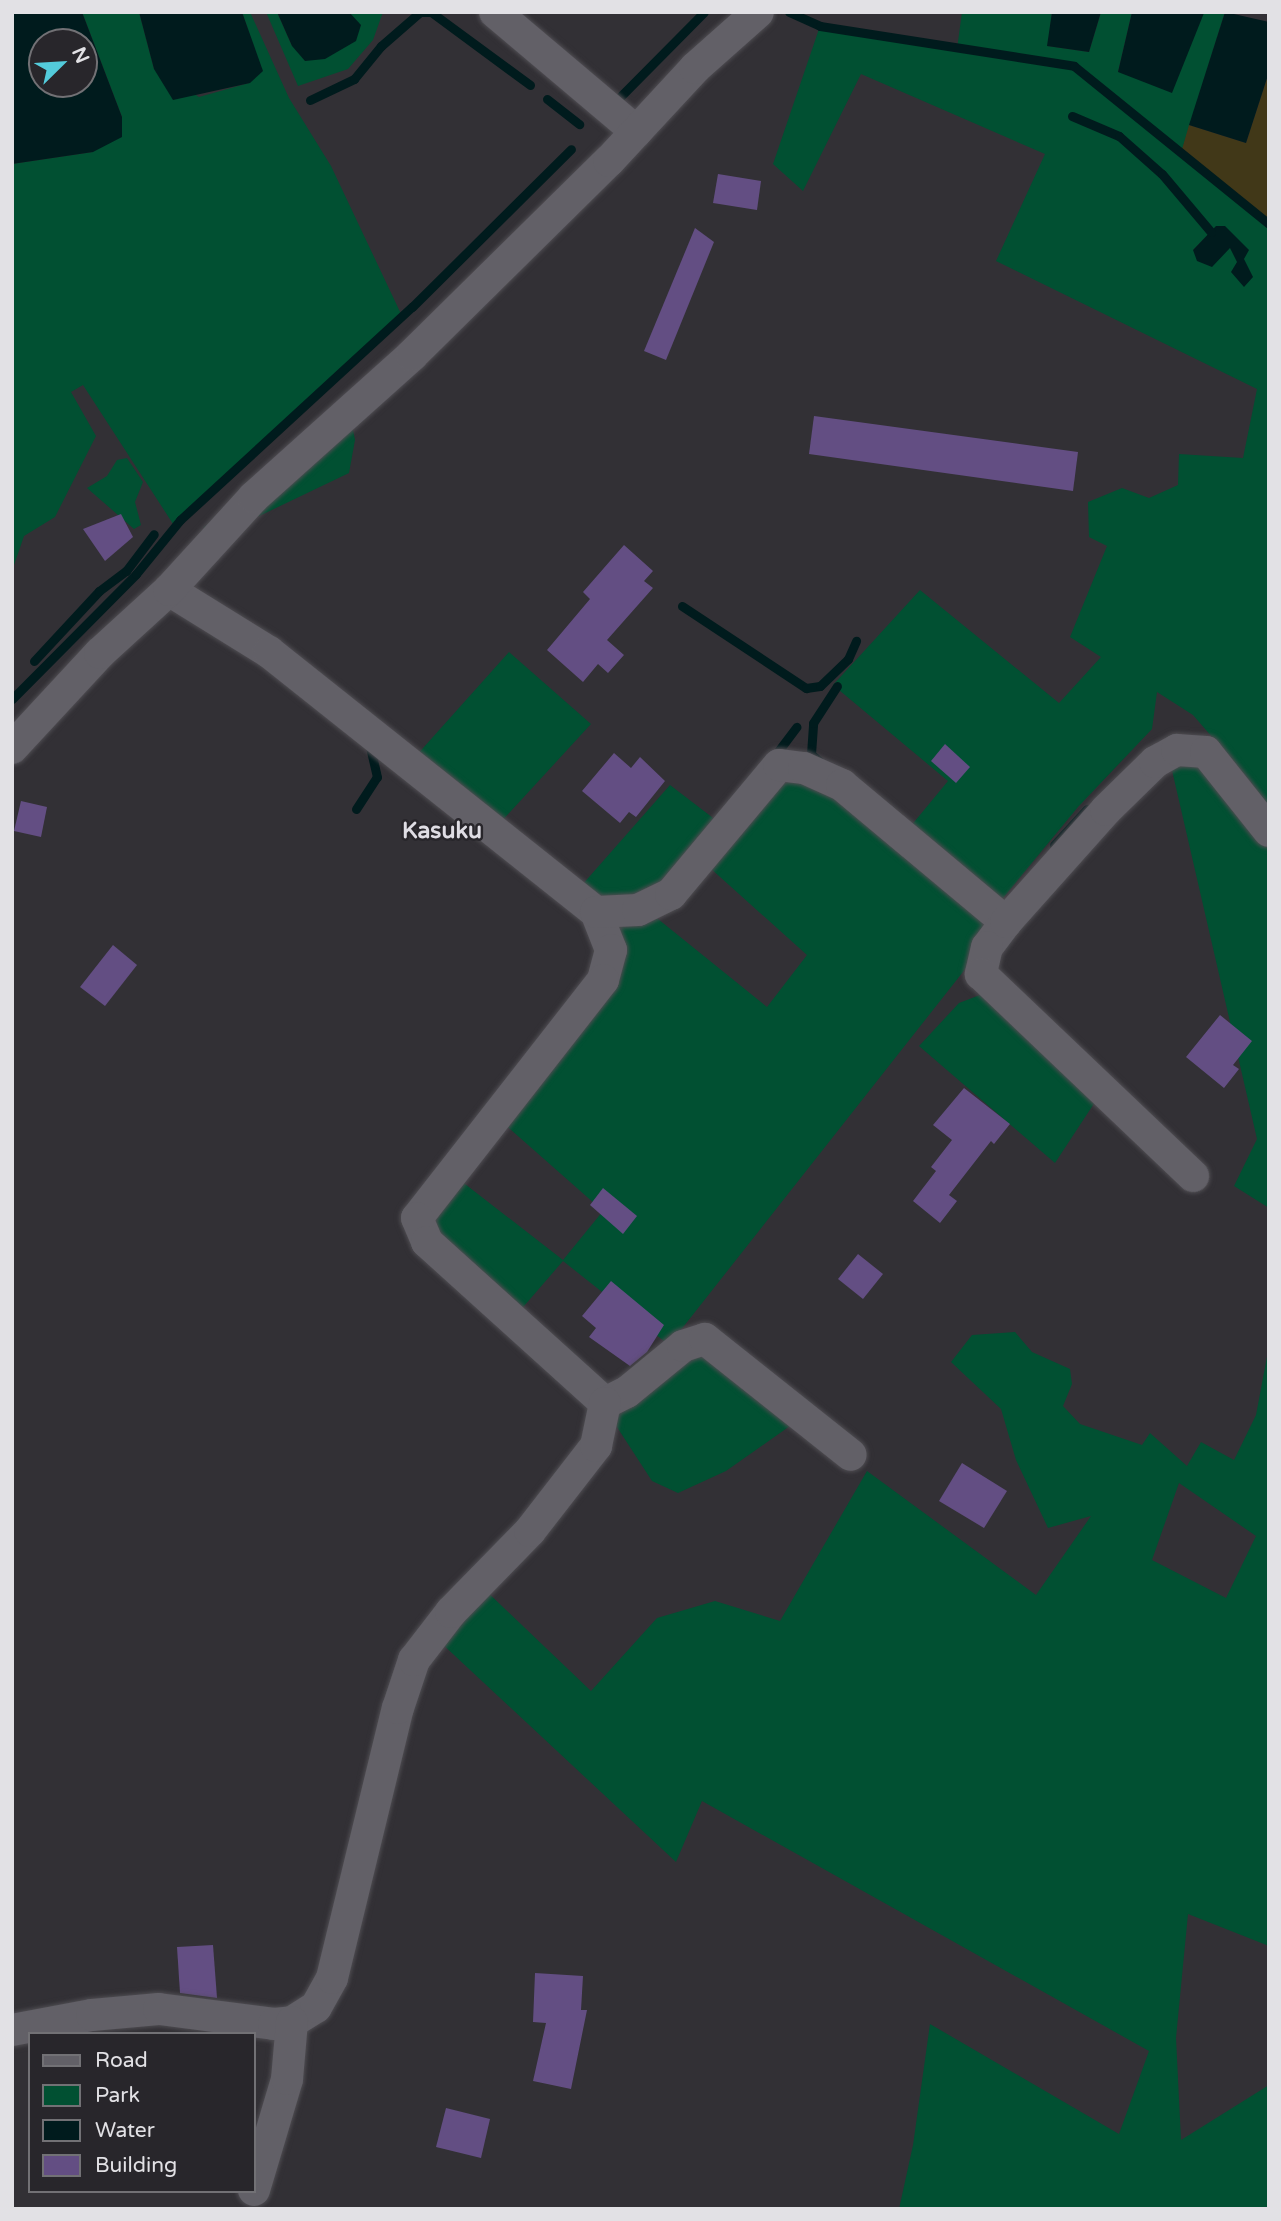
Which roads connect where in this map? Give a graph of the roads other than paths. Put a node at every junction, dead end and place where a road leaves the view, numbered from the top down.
1 (495, 12) edge
2 (758, 12) edge
3 (636, 131) junction
4 (170, 590) junction
5 (12, 748) edge
6 (1269, 831) edge
7 (596, 912) junction
8 (1006, 922) junction
9 (1193, 1176) dead end
10 (605, 1403) junction
11 (851, 1455) dead end
12 (292, 2022) junction
13 (12, 2030) edge
14 (256, 2182) edge

1 - 3 street
2 - 3 street
3 - 4 street
4 - 5 street
4 - 7 street
6 - 8 street
7 - 8 street
7 - 10 street
8 - 9 street
10 - 11 street
10 - 12 street
12 - 13 street
12 - 14 street

